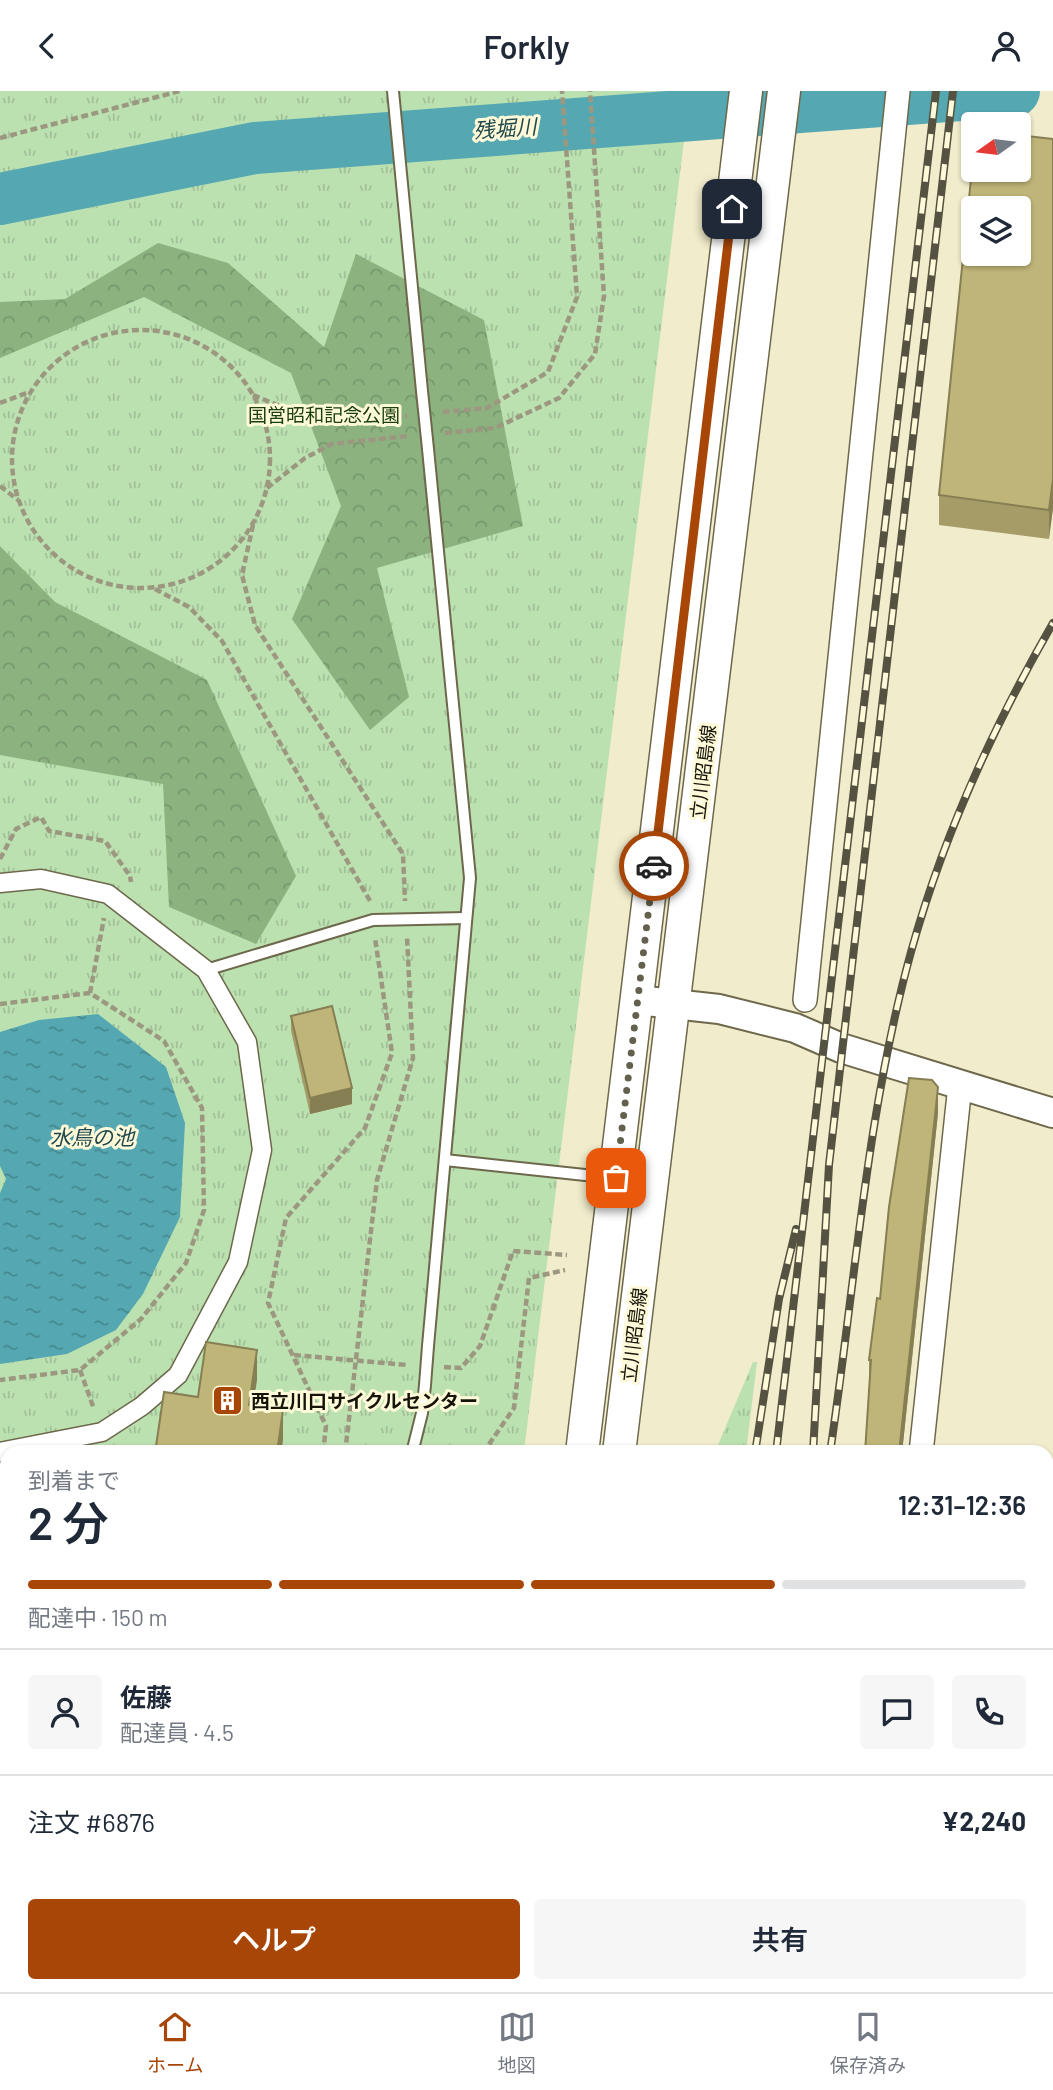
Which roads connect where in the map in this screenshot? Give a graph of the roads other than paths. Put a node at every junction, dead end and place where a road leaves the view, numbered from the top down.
1 (746, 91) edge
2 (784, 91) edge
3 (898, 91) edge
4 (393, 93) edge
5 (0, 883) edge
6 (466, 918) junction
7 (206, 970) junction
8 (637, 1000) junction
9 (805, 1000) dead end
10 (674, 1004) junction
11 (960, 1085) junction
12 (1053, 1113) edge
13 (445, 1160) junction
14 (616, 1178) junction
15 (36, 1445) edge
16 (414, 1445) edge
17 (583, 1445) edge
18 (620, 1445) edge
19 (922, 1445) edge

1 - 8 main road, 立川昭島線
2 - 10 main road, 立川昭島線
3 - 9 street
4 - 6 lane, bridge
5 - 7 street
6 - 7 lane
6 - 13 lane
7 - 15 street
8 - 10 street
8 - 14 main road, 立川昭島線
10 - 11 street
10 - 18 main road, 立川昭島線
11 - 12 street
11 - 19 street
13 - 14 lane
13 - 16 lane, bridge
14 - 17 main road, 立川昭島線

